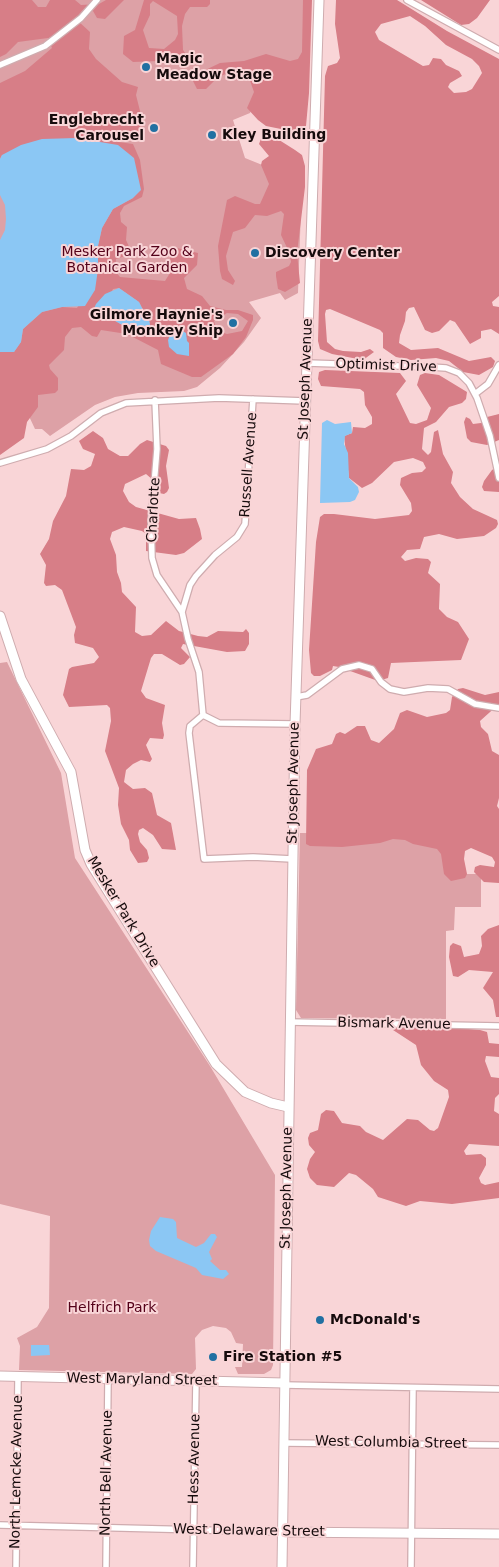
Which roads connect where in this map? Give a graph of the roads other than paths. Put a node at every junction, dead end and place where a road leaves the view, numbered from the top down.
1 (97, 0) edge
2 (319, 0) edge
3 (407, 0) edge
4 (499, 50) edge
5 (0, 65) edge
6 (307, 363) junction
7 (499, 365) edge
8 (475, 394) junction
9 (155, 400) junction
10 (253, 400) junction
11 (305, 401) junction
12 (0, 464) edge
13 (499, 478) edge
14 (182, 612) junction
15 (0, 616) edge
16 (296, 697) junction
17 (499, 708) edge
18 (204, 715) junction
19 (295, 724) junction
20 (292, 859) junction
21 (289, 1022) junction
22 (499, 1026) edge
23 (288, 1107) junction
24 (0, 1376) edge
25 (18, 1377) junction
26 (108, 1379) junction
27 (196, 1381) junction
28 (284, 1384) junction
29 (412, 1388) junction
30 (499, 1389) edge
31 (283, 1442) junction
32 (412, 1443) junction
33 (499, 1444) edge
34 (0, 1525) edge
35 (16, 1525) junction
36 (107, 1527) junction
37 (194, 1530) junction
38 (282, 1532) junction
39 (411, 1533) junction
40 (499, 1534) edge
41 (16, 1567) edge
42 (106, 1567) edge
43 (193, 1567) edge
44 (282, 1567) edge
45 (410, 1567) edge

1 - 5 street
2 - 6 main road, St Joseph Avenue
3 - 4 street
6 - 8 street, Optimist Drive
6 - 11 main road, St Joseph Avenue
7 - 8 street
8 - 13 street, Optimist Drive
9 - 10 street
9 - 12 street
9 - 14 street, Charlotte
10 - 11 street
10 - 14 street, Russell Avenue
11 - 16 main road, St Joseph Avenue
14 - 18 street, Russell Avenue
15 - 23 main road, Mesker Park Drive
16 - 17 street
16 - 19 main road, St Joseph Avenue
18 - 19 street
18 - 20 street
19 - 20 main road, St Joseph Avenue
20 - 21 main road, St Joseph Avenue
21 - 22 street, Bismark Avenue
21 - 23 main road, St Joseph Avenue
23 - 28 main road, St Joseph Avenue
24 - 25 main road, West Maryland Street
25 - 26 main road, West Maryland Street
25 - 35 street, North Lemcke Avenue
26 - 27 main road, West Maryland Street
26 - 36 street, North Bell Avenue
27 - 28 main road, West Maryland Street
27 - 37 street, Hess Avenue
28 - 29 street, West Maryland Street
28 - 31 main road, St Joseph Avenue
29 - 30 street, West Maryland Street
29 - 32 street
31 - 32 street, West Columbia Street
31 - 38 main road, St Joseph Avenue
32 - 33 street, West Columbia Street
32 - 39 street
34 - 35 street, West Delaware Street
35 - 36 street, West Delaware Street
35 - 41 street, North Lemcke Avenue
36 - 37 street, West Delaware Street
36 - 42 street, North Bell Avenue
37 - 38 street, West Delaware Street
37 - 43 street, Hess Avenue
38 - 39 main road, West Delaware Street
38 - 44 main road, St Joseph Avenue
39 - 40 main road, West Delaware Street
39 - 45 street

